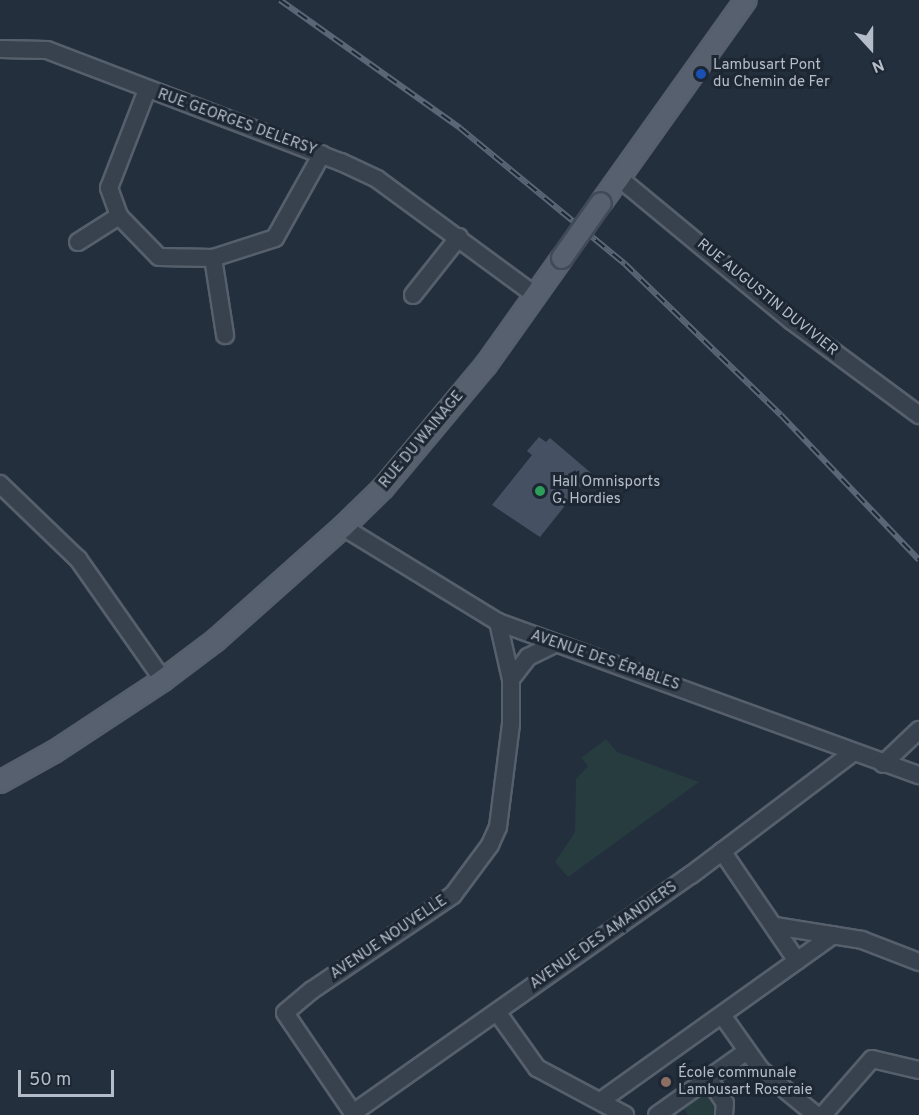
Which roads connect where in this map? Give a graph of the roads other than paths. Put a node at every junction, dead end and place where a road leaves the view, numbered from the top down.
1 (746, 0) edge
2 (0, 49) edge
3 (147, 90) junction
4 (322, 154) junction
5 (619, 178) junction
6 (119, 216) junction
7 (459, 237) junction
8 (78, 242) dead end
9 (213, 258) junction
10 (413, 295) dead end
11 (536, 296) junction
12 (225, 335) dead end
13 (919, 415) edge
14 (0, 484) edge
15 (343, 527) junction
16 (498, 622) junction
17 (555, 644) junction
18 (511, 679) junction
19 (163, 680) junction
20 (919, 729) edge
21 (851, 754) junction
22 (883, 764) junction
23 (919, 775) edge
24 (0, 782) edge
25 (722, 851) junction
26 (775, 926) junction
27 (833, 935) junction
28 (797, 961) junction
29 (919, 962) edge
30 (497, 1012) junction
31 (722, 1015) junction
32 (747, 1051) junction
33 (919, 1070) edge
34 (708, 1078) junction
35 (602, 1100) junction
36 (677, 1109) edge
37 (353, 1113) joint
38 (625, 1115) edge
39 (657, 1115) edge
40 (724, 1115) edge
41 (816, 1115) edge
42 (823, 1115) edge

1 - 5 main road, RUE DU WAINAGE
2 - 3 street, RUE GEORGES DELERSY
3 - 4 street, RUE GEORGES DELERSY
3 - 6 street
4 - 7 street, RUE GEORGES DELERSY
4 - 9 street
5 - 11 main road, RUE DU WAINAGE, bridge
5 - 13 street, RUE AUGUSTIN DUVIVIER
6 - 8 street
6 - 9 street
7 - 10 street
7 - 11 street, RUE GEORGES DELERSY
9 - 12 street
11 - 15 main road, RUE DU WAINAGE
14 - 19 street
15 - 16 street, AVENUE DES ÉRABLES
15 - 19 main road, RUE DU WAINAGE
16 - 17 street, AVENUE DES ÉRABLES
16 - 18 street, AVENUE NOUVELLE
17 - 18 street
17 - 21 street, AVENUE DES ÉRABLES
18 - 37 street, AVENUE NOUVELLE
19 - 24 main road, RUE DU WAINAGE
20 - 22 street
21 - 22 street, AVENUE DES ÉRABLES
21 - 25 street, AVENUE DES AMANDIERS
22 - 23 street, AVENUE DES ÉRABLES
25 - 26 street
25 - 30 street, AVENUE DES AMANDIERS
26 - 27 street
26 - 28 street
27 - 28 street
27 - 29 street
28 - 31 street
30 - 35 street
30 - 37 street, AVENUE DES AMANDIERS
31 - 32 street
31 - 35 street
32 - 34 street
32 - 41 street
33 - 42 street
34 - 36 street
34 - 40 street
35 - 38 street
36 - 39 street

